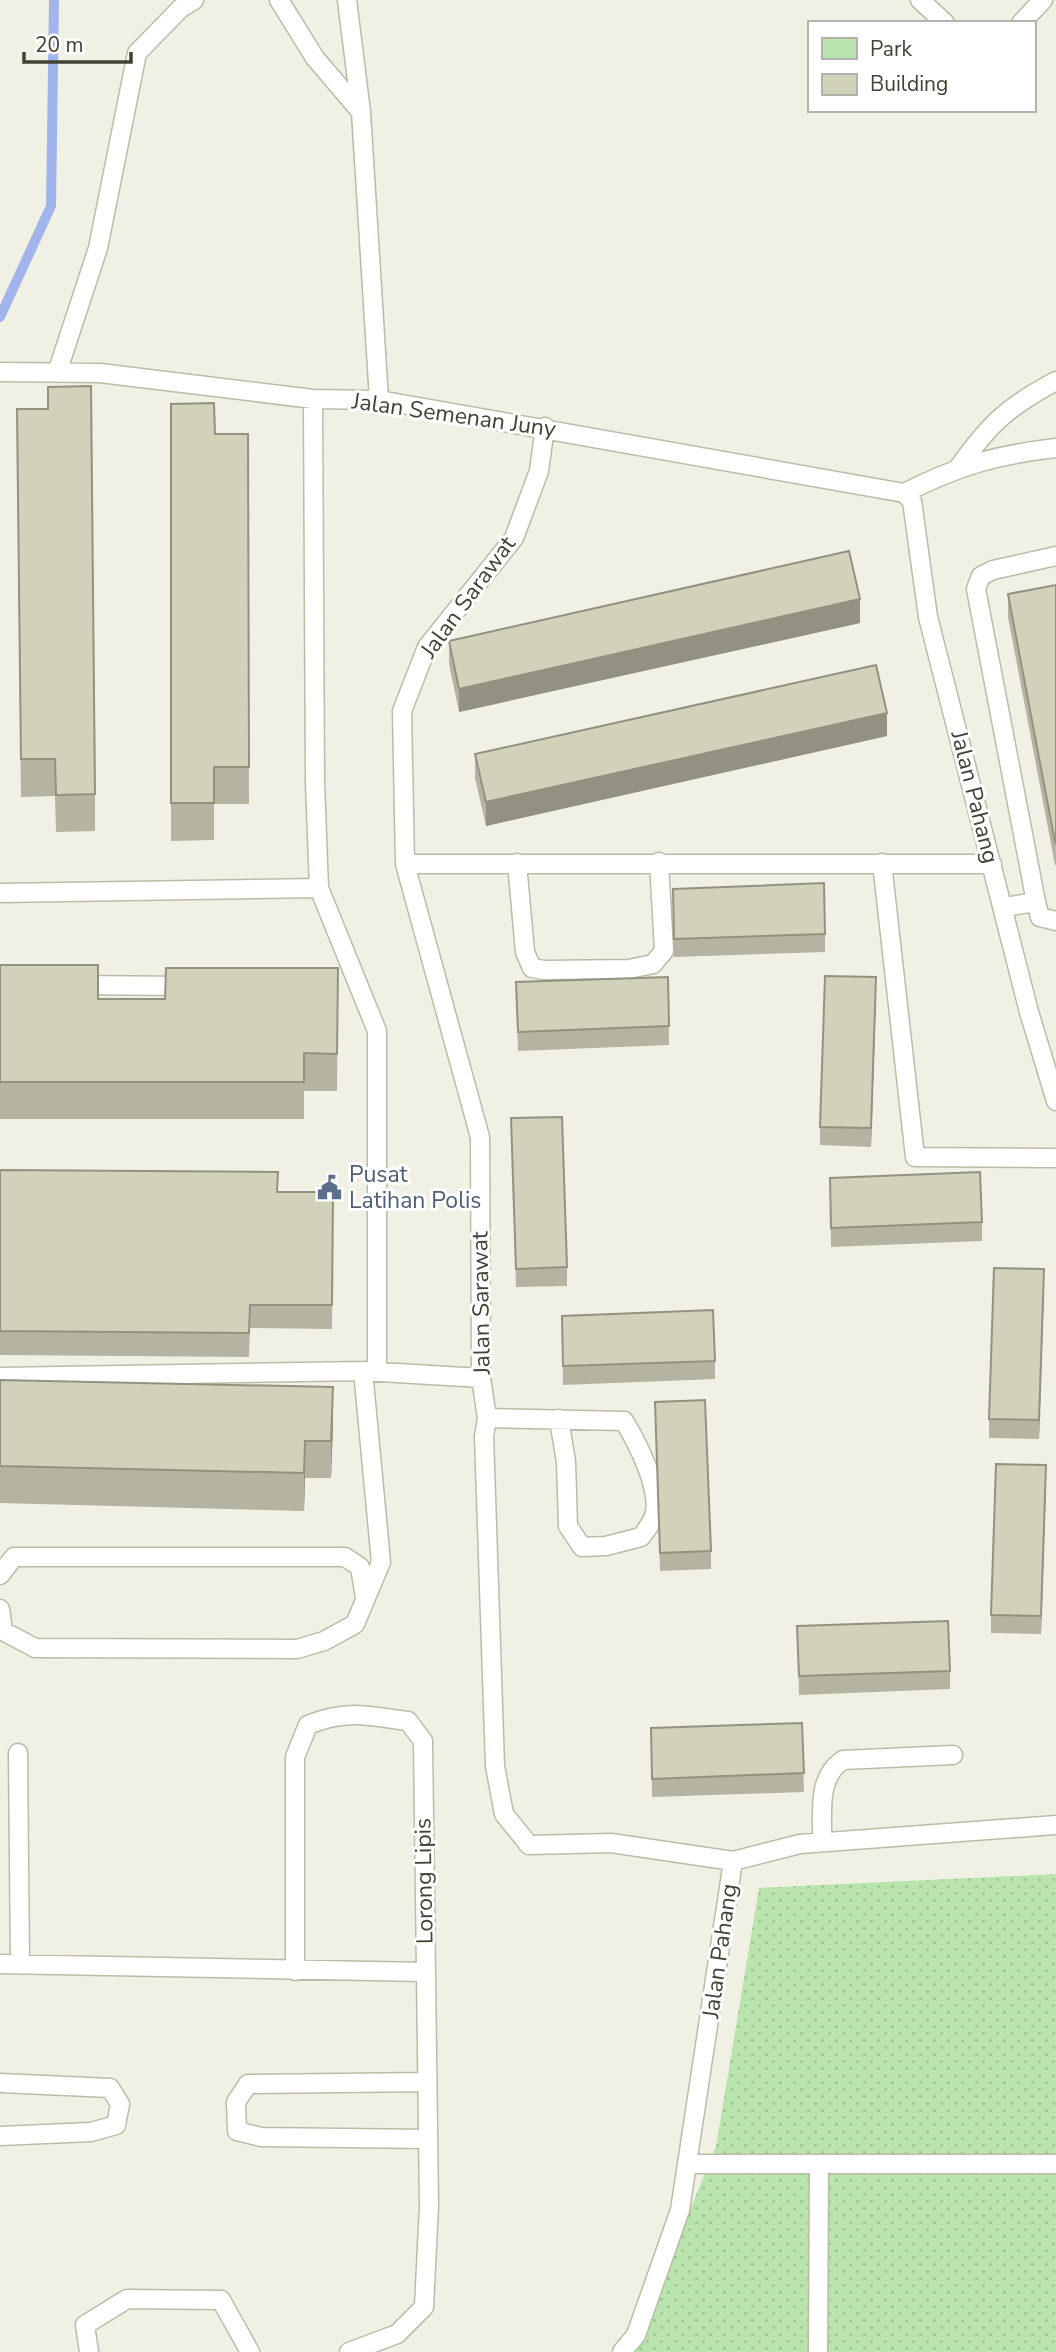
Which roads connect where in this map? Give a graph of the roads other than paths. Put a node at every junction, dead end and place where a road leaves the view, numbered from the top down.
1 (194, 0) edge
2 (279, 0) edge
3 (347, 0) edge
4 (920, 0) edge
5 (1044, 0) edge
6 (942, 21) edge
7 (1023, 21) edge
8 (361, 112) junction
9 (0, 372) edge
10 (57, 373) junction
11 (1056, 381) edge
12 (313, 399) junction
13 (379, 400) junction
14 (544, 427) junction
15 (1056, 448) edge
16 (959, 467) junction
17 (904, 493) junction
18 (1056, 556) edge
19 (659, 862) junction
20 (517, 863) junction
21 (882, 863) junction
22 (405, 864) junction
23 (992, 864) junction
24 (319, 888) junction
25 (0, 893) edge
26 (1036, 902) junction
27 (1004, 907) junction
28 (1056, 921) edge
29 (55, 985) edge
30 (206, 986) edge
31 (1056, 1101) edge
32 (1056, 1158) edge
33 (370, 1371) junction
34 (0, 1377) edge
35 (481, 1378) junction
36 (487, 1418) junction
37 (559, 1419) junction
38 (0, 1575) edge
39 (365, 1598) junction
40 (0, 1609) edge
41 (18, 1753) dead end
42 (953, 1755) dead end
43 (1056, 1825) edge
44 (822, 1842) junction
45 (733, 1861) junction
46 (0, 1964) edge
47 (20, 1965) junction
48 (295, 1970) junction
49 (425, 1972) junction
50 (427, 2082) junction
51 (0, 2083) edge
52 (0, 2136) edge
53 (427, 2139) junction
54 (688, 2164) junction
55 (1056, 2164) edge
56 (819, 2165) junction
57 (89, 2352) edge
58 (250, 2352) edge
59 (349, 2352) edge
60 (622, 2352) edge
61 (818, 2352) edge

1 - 10 lane
2 - 8 lane
3 - 8 lane
4 - 6 lane
5 - 7 lane
8 - 13 lane
9 - 10 lane, Jalan Semenan Juny
10 - 12 lane, Jalan Semenan Juny
11 - 16 lane
12 - 13 lane, Jalan Semenan Juny
12 - 24 lane
13 - 14 lane, Jalan Semenan Juny
14 - 17 lane, Jalan Semenan Juny
14 - 22 lane, Jalan Sarawat
15 - 16 lane
16 - 17 lane
17 - 23 lane, Jalan Pahang
18 - 26 lane
19 - 20 lane
19 - 20 lane
19 - 21 lane
20 - 22 lane
21 - 23 lane
21 - 32 lane
22 - 35 lane, Jalan Sarawat
23 - 27 lane, Jalan Pahang
24 - 25 lane
24 - 33 lane
26 - 27 lane
26 - 28 lane
27 - 31 lane, Jalan Pahang
29 - 30 lane
33 - 34 lane
33 - 35 lane
33 - 39 lane
35 - 36 lane, Jalan Sarawat
36 - 37 lane
36 - 45 lane, Jalan Sarawat
37 - 37 lane
38 - 39 lane
39 - 40 lane
41 - 47 lane
42 - 44 lane
43 - 44 lane, Jalan Pahang
44 - 45 lane, Jalan Pahang
45 - 54 lane, Jalan Pahang
46 - 47 lane
47 - 48 lane
48 - 49 lane
48 - 49 lane, Lorong Lipis
49 - 50 lane, Lorong Lipis
50 - 53 lane, Lorong Lipis
50 - 53 lane
51 - 52 lane
53 - 59 lane, Lorong Lipis
54 - 56 lane
54 - 60 lane, Jalan Pahang
55 - 56 lane
56 - 61 lane
57 - 58 lane

